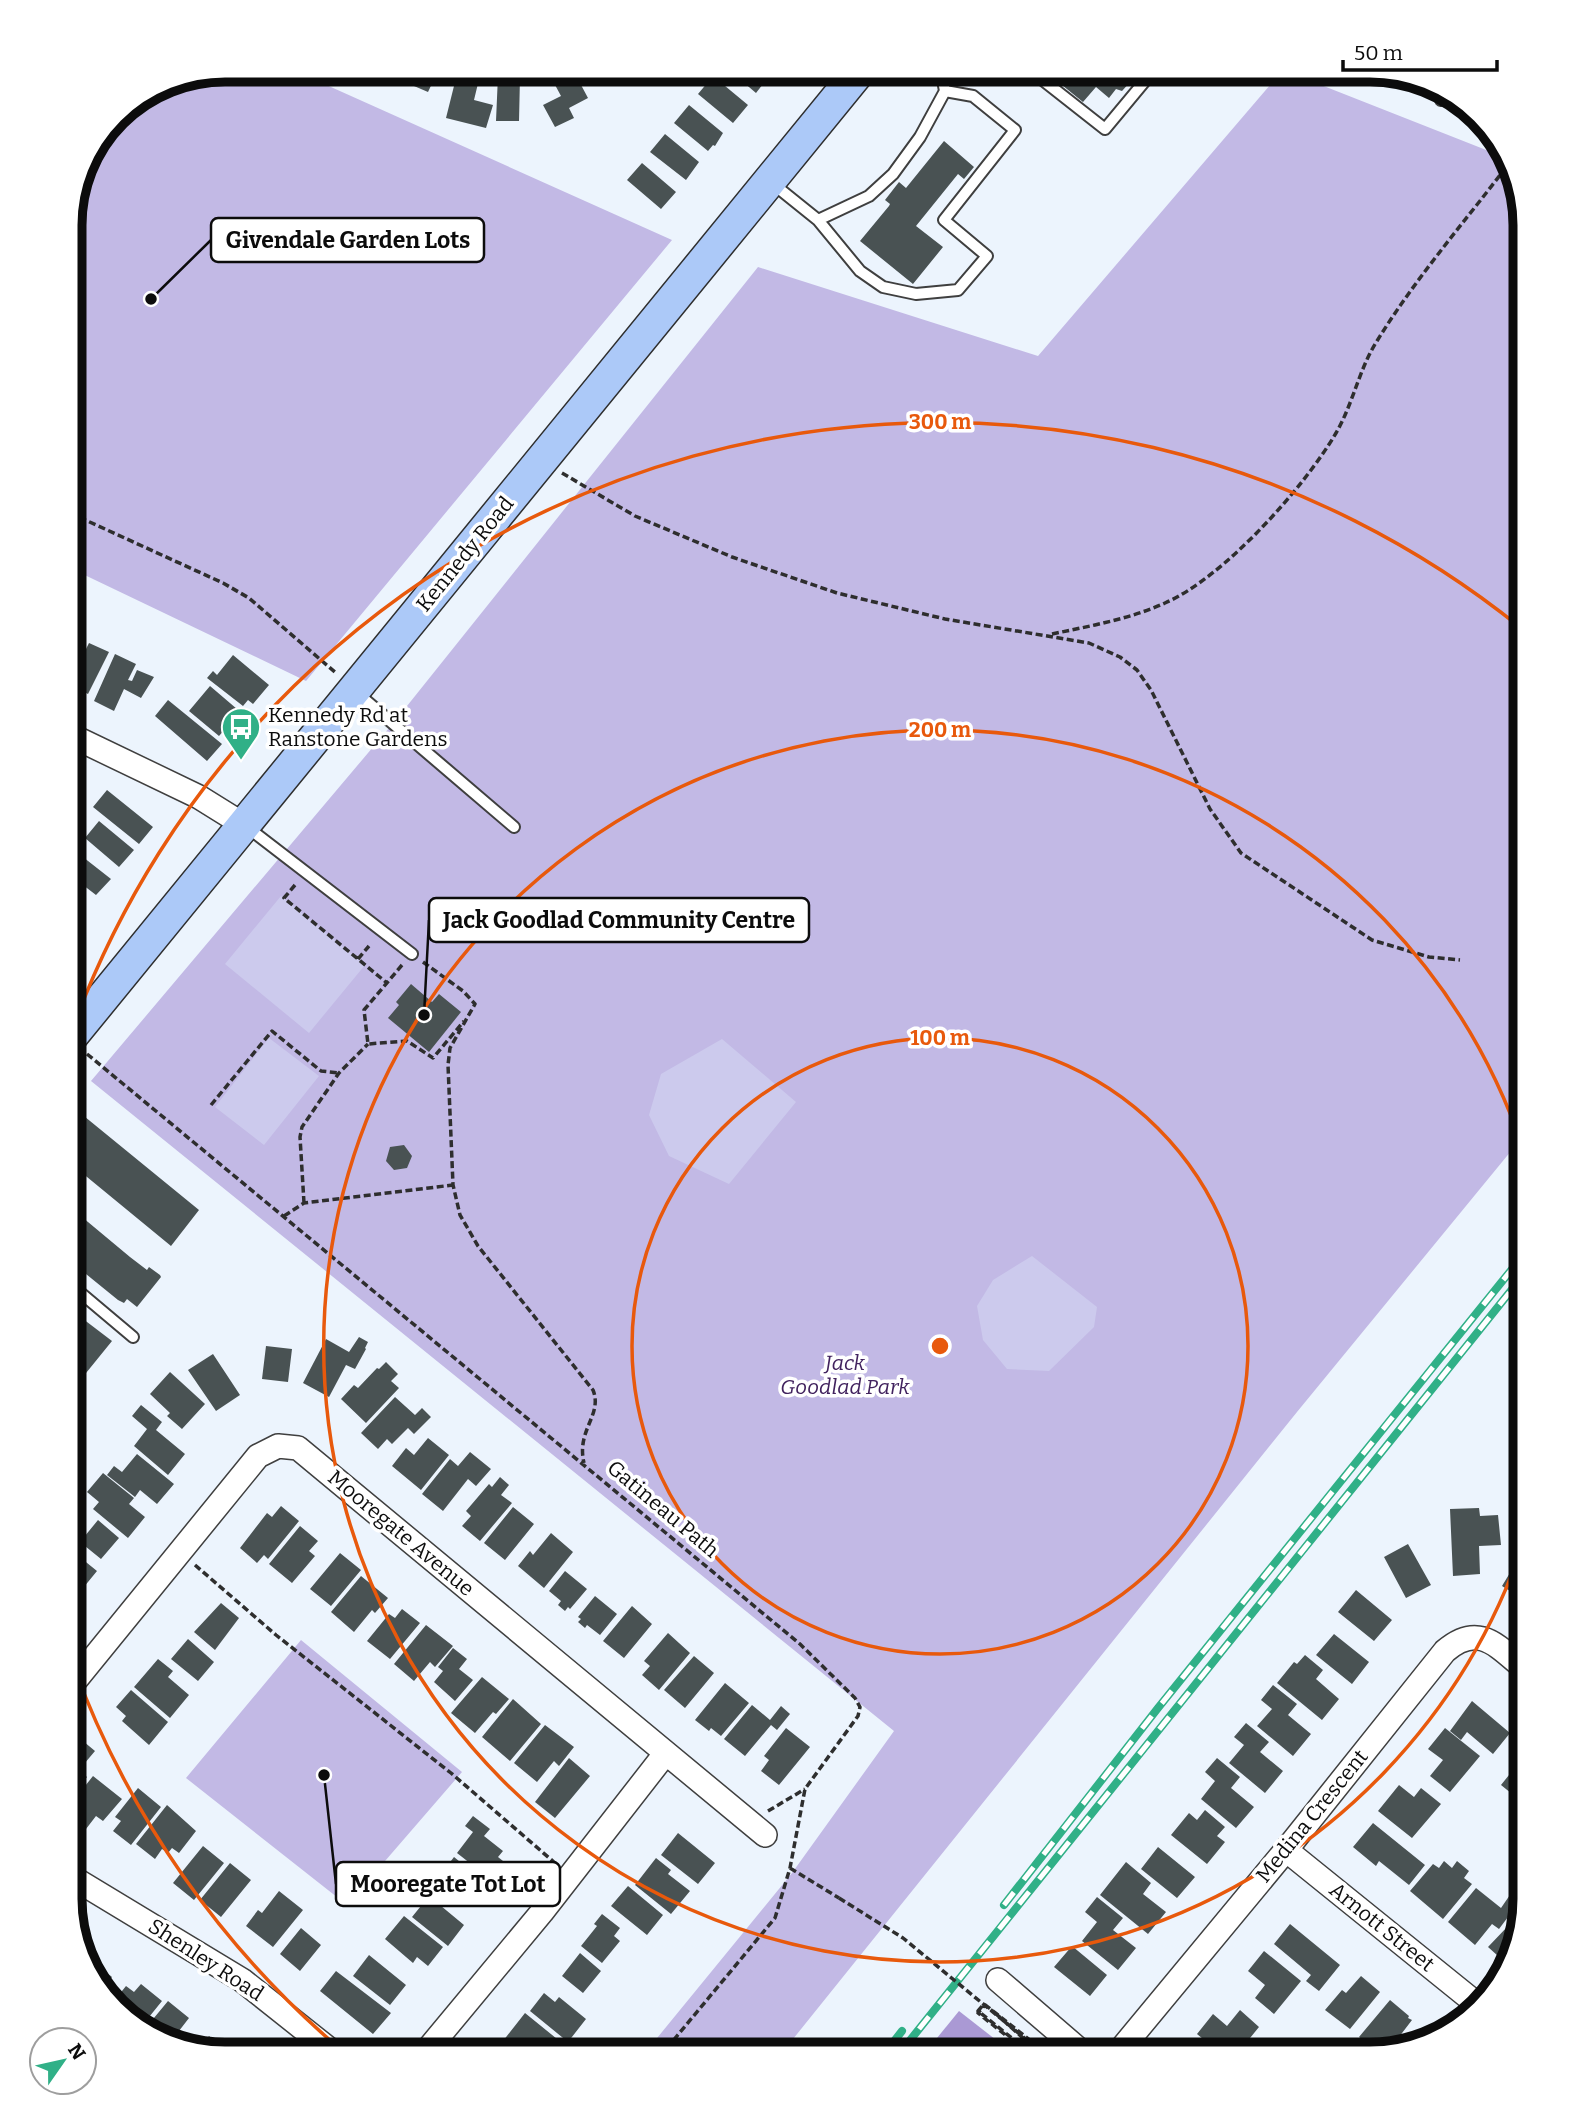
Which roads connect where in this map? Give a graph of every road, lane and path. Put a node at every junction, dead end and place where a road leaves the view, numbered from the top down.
1 (849, 83) edge
2 (943, 83) edge
3 (1047, 83) edge
4 (1143, 83) edge
5 (944, 91) junction
6 (1502, 172) edge
7 (770, 181) junction
8 (818, 220) junction
9 (542, 461) junction
10 (83, 519) edge
11 (1050, 635) junction
12 (345, 682) junction
13 (83, 740) edge
14 (244, 825) junction
15 (514, 827) dead end
16 (295, 885) dead end
17 (369, 946) dead end
18 (412, 954) junction
19 (358, 959) junction
20 (1460, 960) dead end
21 (387, 983) junction
22 (464, 1021) junction
23 (83, 1040) edge
24 (368, 1044) junction
25 (83, 1050) edge
26 (339, 1073) junction
27 (211, 1105) dead end
28 (453, 1185) junction
29 (304, 1203) junction
30 (285, 1216) junction
31 (82, 1294) edge
32 (133, 1337) dead end
33 (585, 1465) junction
34 (180, 1552) junction
35 (1513, 1660) edge
36 (82, 1672) edge
37 (665, 1754) junction
38 (805, 1789) junction
39 (757, 1830) joint
40 (1286, 1850) junction
41 (790, 1868) junction
42 (571, 1876) junction
43 (82, 1883) edge
44 (998, 1980) dead end
45 (1471, 1999) edge
46 (983, 2005) edge
47 (983, 2005) edge
48 (984, 2006) edge
49 (984, 2006) edge
50 (979, 2012) edge
51 (979, 2012) edge
52 (1016, 2032) edge
53 (1016, 2032) edge
54 (320, 2042) edge
55 (434, 2042) edge
56 (672, 2042) edge
57 (1014, 2042) edge
58 (1017, 2042) edge
59 (1032, 2042) edge
60 (1070, 2042) edge
61 (1127, 2042) edge

1 - 7 main road, Kennedy Road
2 - 5 lane
3 - 4 lane
5 - 8 lane
5 - 8 lane
6 - 11 path
7 - 8 lane
7 - 9 main road, Kennedy Road
9 - 11 path
9 - 12 main road, Kennedy Road
10 - 12 path
11 - 20 path
12 - 14 main road, Kennedy Road
12 - 15 lane
13 - 14 street
14 - 18 lane
14 - 23 main road, Kennedy Road
16 - 19 path
17 - 19 path
18 - 21 path
18 - 22 path, Gatineau Path
19 - 21 path
21 - 24 path
22 - 24 path
22 - 28 path, Gatineau Path
24 - 26 path
25 - 30 path
26 - 27 path
26 - 29 path
28 - 29 path
28 - 33 path, Gatineau Path
29 - 30 path
30 - 33 path
31 - 32 lane
33 - 38 path, Gatineau Path
34 - 36 street, Mooregate Avenue
34 - 37 street, Mooregate Avenue
34 - 42 path
35 - 40 street, Medina Crescent
37 - 39 street, Mooregate Avenue
37 - 42 street
38 - 39 path
38 - 41 path, Gatineau Path
40 - 45 street, Arnott Street
40 - 61 street, Medina Crescent
41 - 46 path, bridge
41 - 56 path, Gatineau Path
42 - 55 street
43 - 54 street, Shenley Road
44 - 60 street
47 - 59 path, bridge
48 - 52 path, bridge
49 - 53 path, bridge
50 - 58 path, bridge
51 - 57 path, bridge

